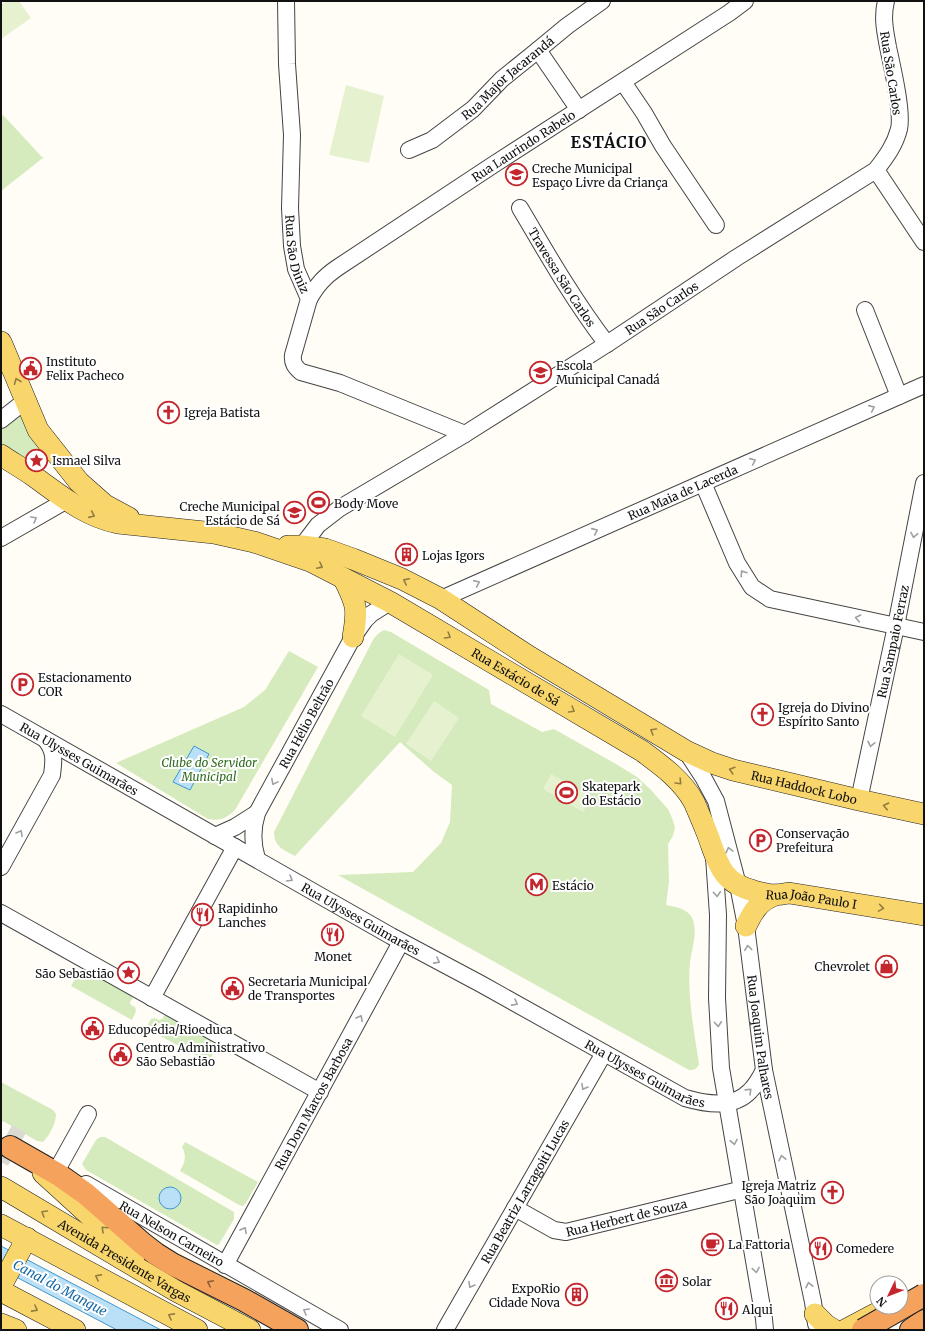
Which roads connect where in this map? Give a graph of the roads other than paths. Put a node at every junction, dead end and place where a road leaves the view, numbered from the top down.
1 (286, 1) edge
2 (602, 1) edge
3 (745, 1) edge
4 (886, 1) edge
5 (538, 50) junction
6 (623, 82) junction
7 (579, 110) junction
8 (409, 150) dead end
9 (876, 170) junction
10 (520, 208) dead end
11 (716, 226) dead end
12 (924, 242) edge
13 (310, 299) junction
14 (865, 310) dead end
15 (1, 342) edge
16 (607, 344) junction
17 (924, 385) edge
18 (899, 396) junction
19 (25, 401) junction
20 (1, 420) edge
21 (38, 430) junction
22 (465, 434) junction
23 (1, 455) edge
24 (30, 474) junction
25 (703, 483) junction
26 (924, 483) edge
27 (67, 500) junction
28 (142, 525) junction
29 (1, 538) edge
30 (302, 546) junction
31 (271, 547) junction
32 (344, 579) junction
33 (441, 599) junction
34 (390, 602) junction
35 (896, 626) junction
36 (924, 632) edge
37 (353, 637) junction
38 (530, 657) junction
39 (1, 714) edge
40 (46, 739) junction
41 (686, 751) junction
42 (89, 764) junction
43 (52, 775) junction
44 (859, 800) junction
45 (257, 813) junction
46 (924, 814) edge
47 (215, 836) junction
48 (235, 847) junction
49 (714, 855) junction
50 (257, 859) junction
51 (1, 867) edge
52 (738, 885) junction
53 (773, 896) junction
54 (1, 913) edge
55 (924, 915) edge
56 (746, 926) junction
57 (402, 942) junction
58 (152, 998) junction
59 (604, 1053) junction
60 (764, 1070) junction
61 (320, 1092) junction
62 (727, 1103) junction
63 (88, 1114) dead end
64 (6, 1144) edge
65 (58, 1168) junction
66 (1, 1187) edge
67 (743, 1189) junction
68 (515, 1208) junction
69 (1, 1225) edge
70 (78, 1233) junction
71 (23, 1246) junction
72 (225, 1265) junction
73 (3, 1284) edge
74 (176, 1291) junction
75 (145, 1302) junction
76 (918, 1302) edge
77 (873, 1315) edge
78 (880, 1315) edge
79 (816, 1322) edge
80 (1, 1324) edge
81 (16, 1330) edge
82 (75, 1330) edge
83 (196, 1330) edge
84 (250, 1330) edge
85 (297, 1330) edge
86 (340, 1330) edge
87 (445, 1330) edge
88 (765, 1330) edge
89 (834, 1330) edge
90 (845, 1330) edge
91 (855, 1330) edge
92 (863, 1330) edge
93 (887, 1330) edge
94 (910, 1330) edge

1 - 13 street, Rua São Diniz
2 - 5 street, Rua Major Jacarandá
3 - 6 street, Rua Laurindo Rabelo
4 - 9 street, Rua São Carlos
5 - 7 street
5 - 8 street, Rua Major Jacarandá
6 - 7 street, Rua Laurindo Rabelo
6 - 11 street
7 - 13 street, Rua Laurindo Rabelo
9 - 12 street
9 - 16 street, Rua São Carlos
10 - 16 street, Travessa São Carlos
13 - 22 street, Rua São Diniz
14 - 18 street
19 -> 15 main road
16 - 22 street, Rua São Carlos
17 - 18 street, Rua Maia de Lacerda
25 -> 18 street, Rua Maia de Lacerda
19 - 20 street
19 - 21 main road
21 - 24 main road
21 - 28 main road
22 - 30 street, Rua São Carlos
23 - 24 main road, Rua Estácio de Sá
24 - 27 main road, Rua Estácio de Sá
33 -> 25 street, Rua Maia de Lacerda
35 -> 25 street
26 -> 35 street, Rua Sampaio Ferraz
27 -> 28 main road, Rua Estácio de Sá
29 -> 27 street
28 - 31 main road, Rua Estácio de Sá
30 - 31 main road, Rua Estácio de Sá
33 -> 30 main road, Rua Estácio de Sá
31 -> 32 main road, Rua Estácio de Sá
32 - 34 main road, Rua Estácio de Sá
32 - 37 main road
33 - 38 main road, Rua Estácio de Sá
34 - 37 street, Rua Hélio Beltrão
34 - 38 main road
34 -> 49 main road, Rua Estácio de Sá
35 - 36 street
35 -> 44 street, Rua Sampaio Ferraz
37 -> 45 street, Rua Hélio Beltrão
41 -> 38 main road, Rua Estácio de Sá
39 - 40 street, Rua Ulysses Guimarães
40 - 42 street, Rua Ulysses Guimarães
40 - 43 street
44 -> 41 main road, Rua Haddock Lobo
52 -> 41 street, Rua Joaquim Palhares
42 - 43 street
42 - 47 street, Rua Ulysses Guimarães
51 -> 43 street
46 -> 44 main road, Rua Haddock Lobo
45 - 47 street
45 - 50 street, Rua Hélio Beltrão
47 - 48 street, Rua Ulysses Guimarães
48 - 50 street, Rua Ulysses Guimarães
48 - 58 street
49 - 52 main road, Rua João Paulo I
49 -> 62 street
50 -> 57 street, Rua Ulysses Guimarães
52 - 53 main road, Rua João Paulo I
52 - 56 street, Rua Joaquim Palhares
53 -> 55 main road, Rua João Paulo I
53 - 56 main road
54 - 58 street
60 -> 56 street, Rua Joaquim Palhares
57 -> 59 street, Rua Ulysses Guimarães
61 -> 57 street, Rua Dom Marcos Barbosa
58 - 61 street
59 - 62 street, Rua Ulysses Guimarães
59 -> 68 street, Rua Beatriz Larragoiti Lucas
62 -> 60 street
79 -> 60 street, Rua Joaquim Palhares
72 -> 61 street, Rua Dom Marcos Barbosa
62 -> 67 street
63 - 65 street
64 - 65 street, Rua Nelson Carneiro
74 -> 64 main road
85 -> 64 highway
65 - 72 street, Rua Nelson Carneiro
70 -> 66 main road, Avenida Presidente Vargas
67 - 68 street, Rua Herbert de Souza
67 -> 88 street
68 -> 87 street, Rua Beatriz Larragoiti Lucas
69 - 71 main road
70 - 74 main road, Avenida Presidente Vargas
70 - 75 main road
71 - 73 main road
75 -> 71 main road
86 -> 72 street, Rua Nelson Carneiro
73 -> 82 main road
74 - 84 main road, Avenida Presidente Vargas
83 -> 75 main road
76 - 92 highway, bridge
76 - 93 highway
76 - 94 highway
77 - 90 main road
78 - 91 highway
79 - 89 main road
80 - 81 main road

